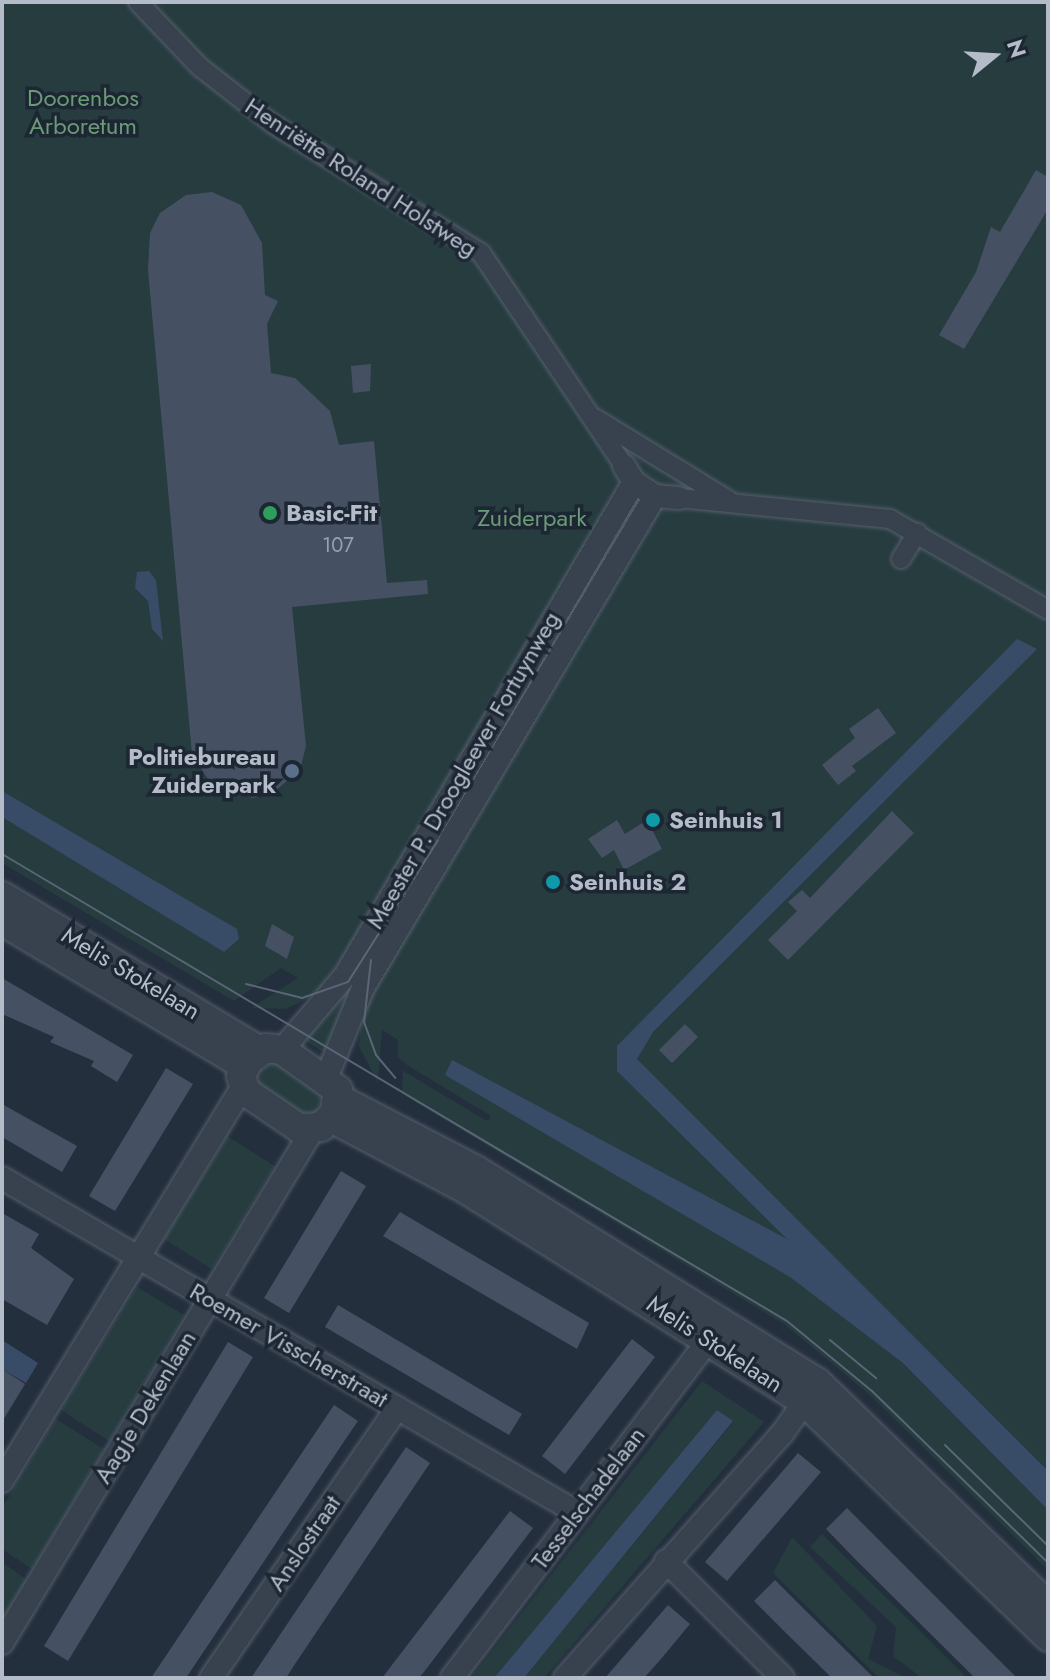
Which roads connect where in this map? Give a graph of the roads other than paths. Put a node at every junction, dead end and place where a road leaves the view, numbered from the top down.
1 (138, 2) edge
2 (591, 416) junction
3 (629, 474) junction
4 (655, 496) junction
5 (679, 498) joint
6 (735, 505) junction
7 (917, 533) junction
8 (901, 559) dead end
9 (1048, 610) edge
10 (2, 896) edge
11 (2, 921) edge
12 (258, 1063) junction
13 (328, 1105) junction
14 (2, 1178) edge
15 (138, 1257) junction
16 (210, 1299) junction
17 (717, 1329) junction
18 (811, 1392) junction
19 (397, 1408) junction
20 (2, 1481) edge
21 (576, 1512) junction
22 (666, 1561) junction
23 (1048, 1606) edge
24 (1048, 1637) edge
25 (2, 1643) edge
26 (211, 1678) edge
27 (452, 1678) edge
28 (565, 1678) edge
29 (783, 1678) edge

1 - 2 street, Henriëtte Roland Holstweg
2 - 3 street, Henriëtte Roland Holstweg
2 - 6 street
3 - 4 street, Henriëtte Roland Holstweg
3 - 12 street, Meester P. Droogleever Fortuynweg
4 - 5 street, Henriëtte Roland Holstweg
4 - 13 street, Meester P. Droogleever Fortuynweg
5 - 6 street, Henriëtte Roland Holstweg
6 - 7 street, Henriëtte Roland Holstweg
7 - 8 street
7 - 9 street, Henriëtte Roland Holstweg
10 - 12 street, Melis Stokelaan
11 - 12 street, Melis Stokelaan
12 - 13 street
12 - 13 street
12 - 15 street
13 - 16 street, Aagje Dekenlaan
13 - 17 street, Melis Stokelaan
14 - 15 street, Roemer Visscherstraat
15 - 16 street, Roemer Visscherstraat
15 - 20 street
16 - 19 street, Roemer Visscherstraat
16 - 25 street, Aagje Dekenlaan
17 - 18 street, Melis Stokelaan
17 - 21 street, Tesselschadelaan
18 - 22 street
18 - 23 street, Melis Stokelaan
18 - 24 street, Melis Stokelaan
19 - 21 street, Roemer Visscherstraat
19 - 26 street, Anslostraat
21 - 27 street, Tesselschadelaan
22 - 28 street
22 - 29 street

